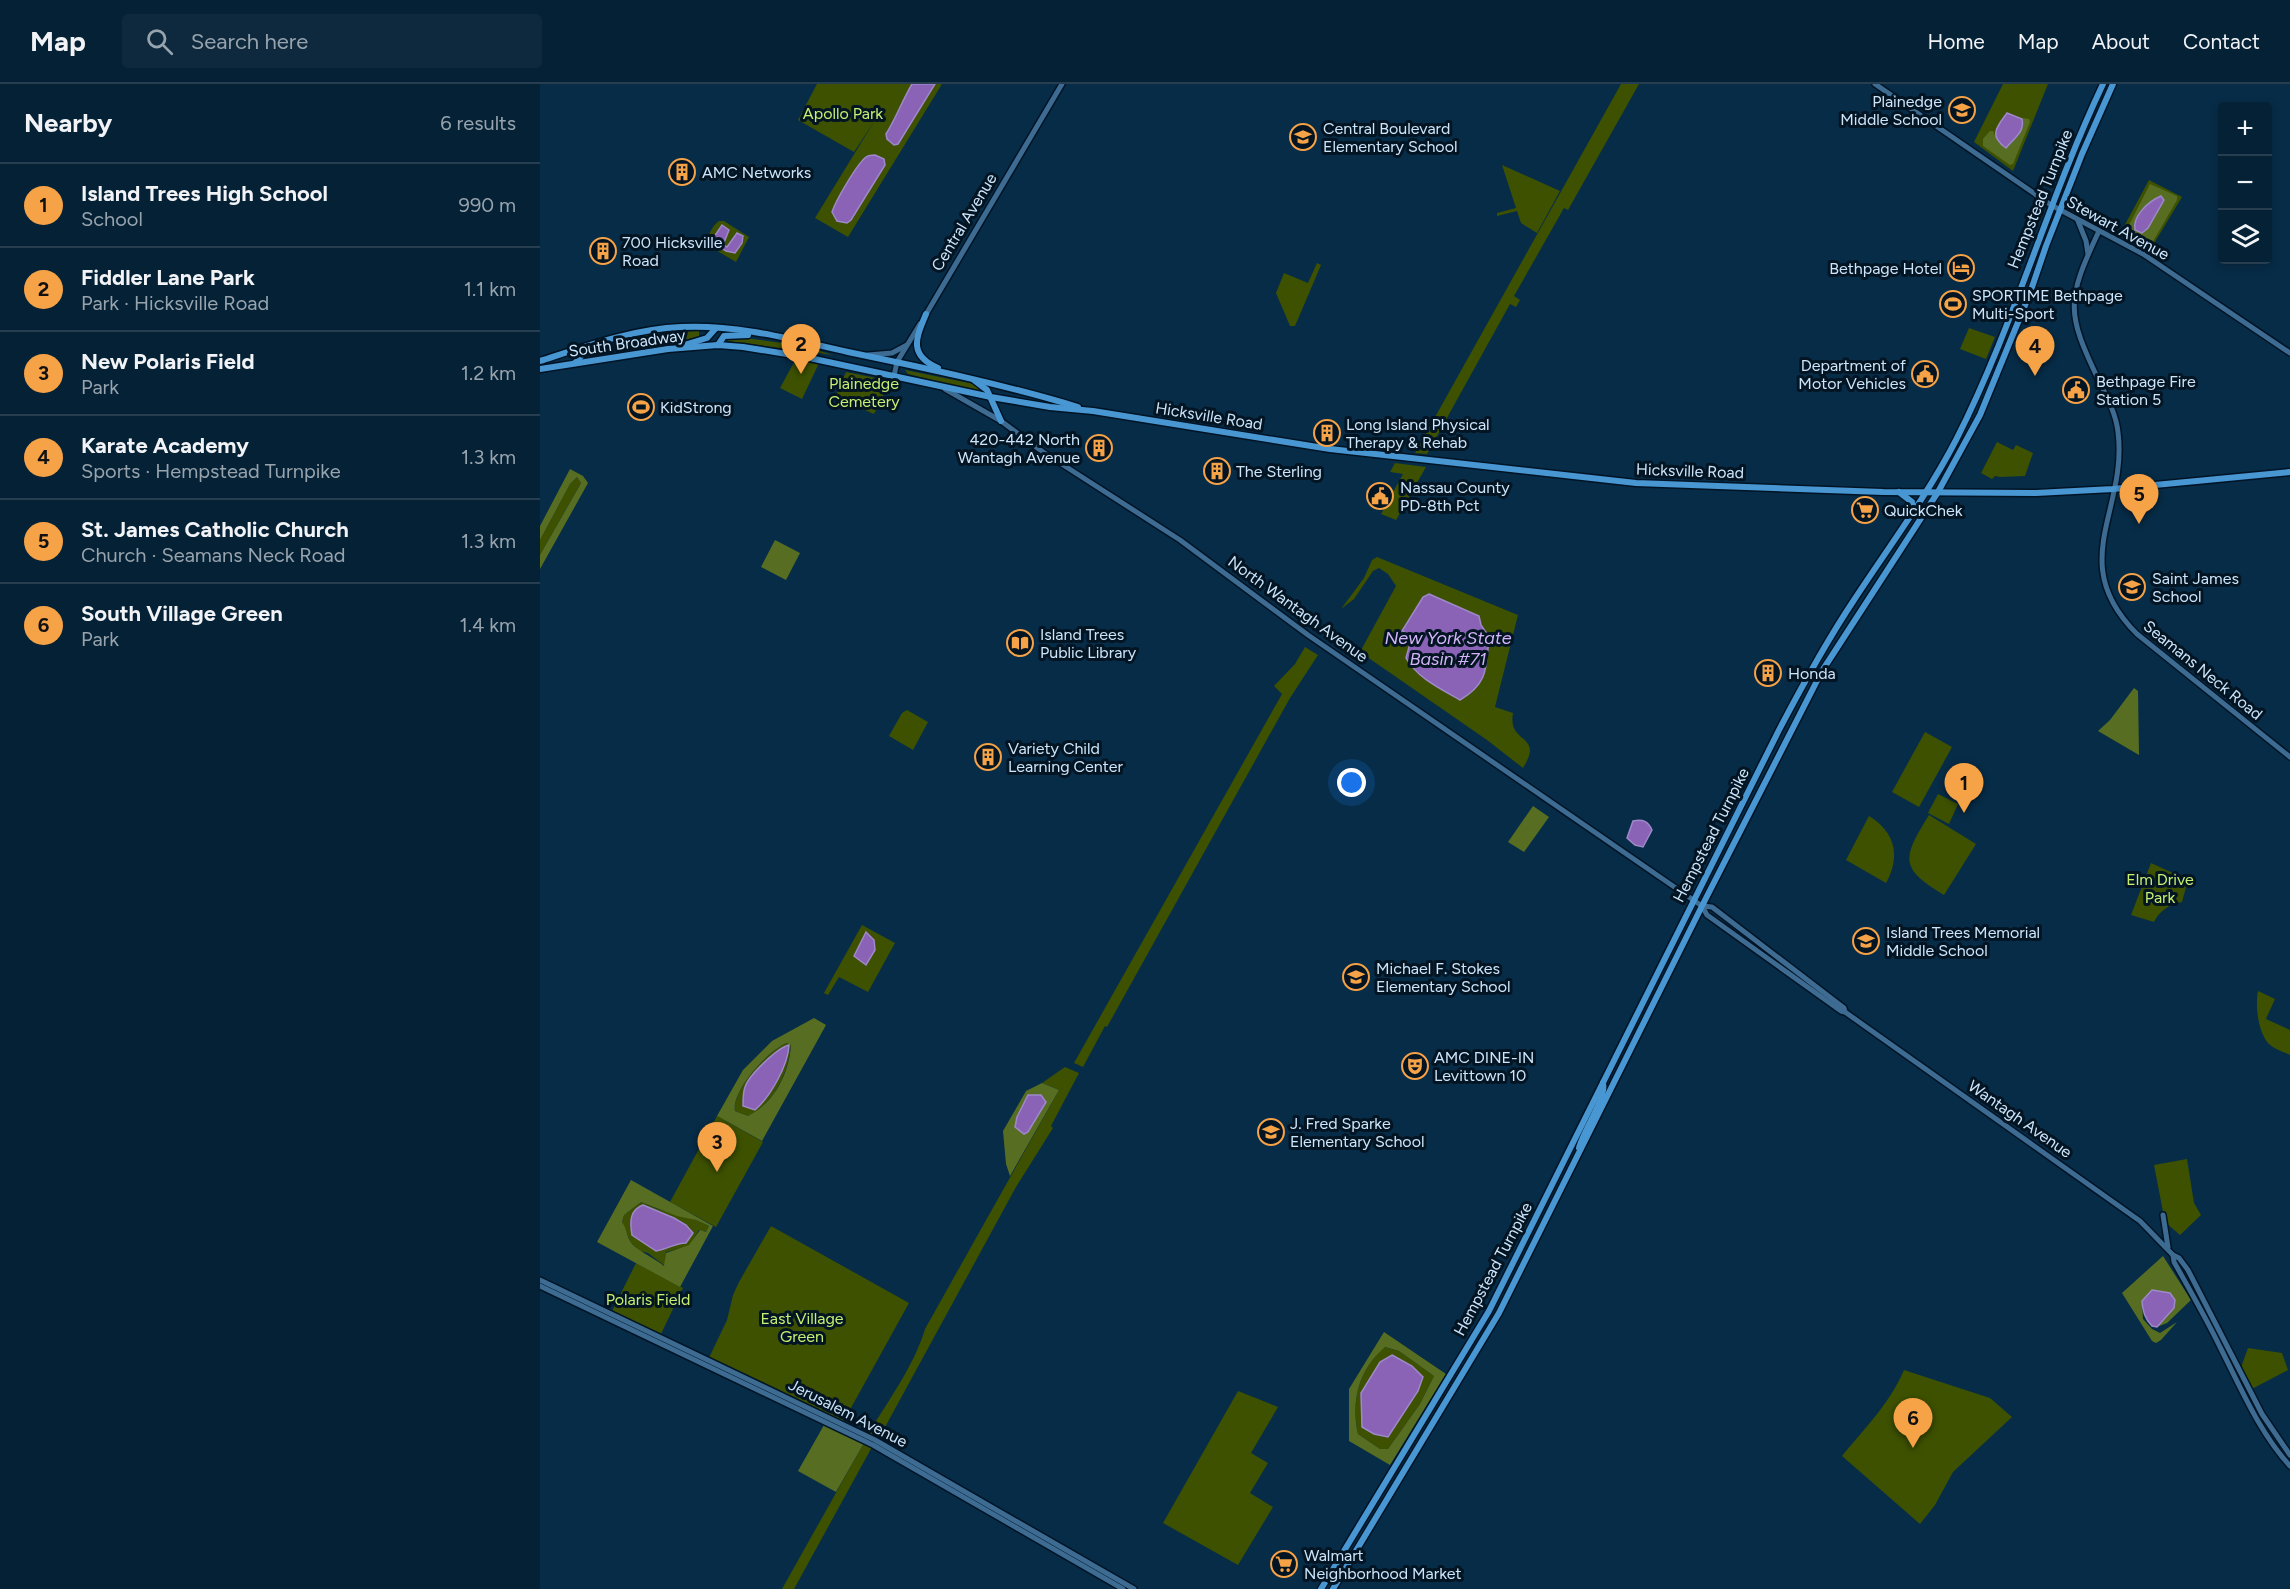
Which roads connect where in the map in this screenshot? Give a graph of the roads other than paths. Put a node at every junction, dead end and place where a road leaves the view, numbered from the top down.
1 (1062, 84) edge
2 (1875, 84) edge
3 (2103, 84) edge
4 (2113, 84) edge
5 (2051, 206) junction
6 (2060, 210) junction
7 (2078, 221) junction
8 (2099, 231) junction
9 (2088, 254) junction
10 (926, 314) junction
11 (716, 328) junction
12 (766, 335) junction
13 (593, 344) junction
14 (908, 344) junction
15 (718, 345) junction
16 (668, 349) junction
17 (2290, 353) edge
18 (863, 355) junction
19 (540, 361) edge
20 (897, 362) junction
21 (575, 363) junction
22 (540, 369) edge
23 (953, 374) junction
24 (894, 376) junction
25 (969, 377) junction
26 (941, 387) junction
27 (991, 397) junction
28 (1011, 401) junction
29 (1093, 411) junction
30 (998, 412) junction
31 (1001, 421) junction
32 (1954, 463) junction
33 (2290, 472) edge
34 (2113, 489) junction
35 (1899, 492) junction
36 (1926, 492) junction
37 (1938, 492) junction
38 (1961, 492) junction
39 (1911, 514) junction
40 (2290, 757) edge
41 (1694, 901) junction
42 (1702, 906) junction
43 (1602, 1082) junction
44 (1612, 1088) junction
45 (1576, 1159) junction
46 (2163, 1215) dead end
47 (2169, 1249) junction
48 (2173, 1255) junction
49 (540, 1280) edge
50 (540, 1286) edge
51 (2290, 1455) edge
52 (2290, 1466) edge
53 (1123, 1589) edge
54 (1134, 1589) edge
55 (1321, 1589) edge
56 (1333, 1589) edge

1 - 10 main road, Central Avenue
2 - 5 main road, Stewart Avenue
3 - 5 main road, Hempstead Turnpike
4 - 6 main road, Hempstead Turnpike
5 - 6 main road, Stewart Avenue
5 - 36 main road, Hempstead Turnpike
6 - 7 main road, Stewart Avenue
6 - 32 main road, Hempstead Turnpike
7 - 8 main road, Stewart Avenue
7 - 9 main road
8 - 9 main road, Seamans Neck Road
8 - 17 main road, Stewart Avenue
9 - 34 main road, Seamans Neck Road
10 - 14 main road, Central Avenue
10 - 23 main road
11 - 12 main road, Hicksville Road
11 - 13 main road, Hicksville Road
11 - 16 main road
12 - 15 main road
12 - 18 main road, Hicksville Road
13 - 19 main road, Hicksville Road
13 - 21 main road
14 - 18 main road
14 - 20 main road, Central Avenue
15 - 16 main road, South Broadway
15 - 24 main road, Hicksville Road
16 - 21 main road, South Broadway
18 - 20 main road, Hicksville Road
20 - 23 main road, Hicksville Road
20 - 24 main road, Central Avenue
21 - 22 main road, South Broadway
23 - 25 main road, Hicksville Road
24 - 26 main road, Hicksville Road
25 - 27 main road
25 - 29 main road, Hicksville Road
26 - 27 main road, Hicksville Road
26 - 31 main road, North Wantagh Avenue
27 - 28 main road, Hicksville Road
27 - 30 main road
28 - 29 main road, Hicksville Road
28 - 30 main road
29 - 35 main road, Hicksville Road
30 - 31 main road
31 - 41 main road, North Wantagh Avenue
32 - 37 main road, Hempstead Turnpike
32 - 38 main road
33 - 34 main road, Hicksville Road
34 - 38 main road, Hicksville Road
34 - 40 main road, Seamans Neck Road
35 - 36 main road, Hicksville Road
35 - 39 main road
36 - 37 main road, Hicksville Road
36 - 39 main road, Hempstead Turnpike
37 - 38 main road, Hicksville Road
37 - 42 main road, Hempstead Turnpike
39 - 41 main road, Hempstead Turnpike
41 - 42 main road, Wantagh Avenue
41 - 43 main road, Hempstead Turnpike
42 - 44 main road, Hempstead Turnpike
42 - 47 main road, Wantagh Avenue
43 - 44 main road
43 - 45 main road
43 - 55 main road, Hempstead Turnpike
44 - 45 main road, Hempstead Turnpike
45 - 56 main road, Hempstead Turnpike
46 - 47 main road
47 - 48 main road, Wantagh Avenue
48 - 51 main road, Wantagh Avenue
48 - 52 main road, Wantagh Avenue
49 - 54 main road, Jerusalem Avenue
50 - 53 main road, Jerusalem Avenue

